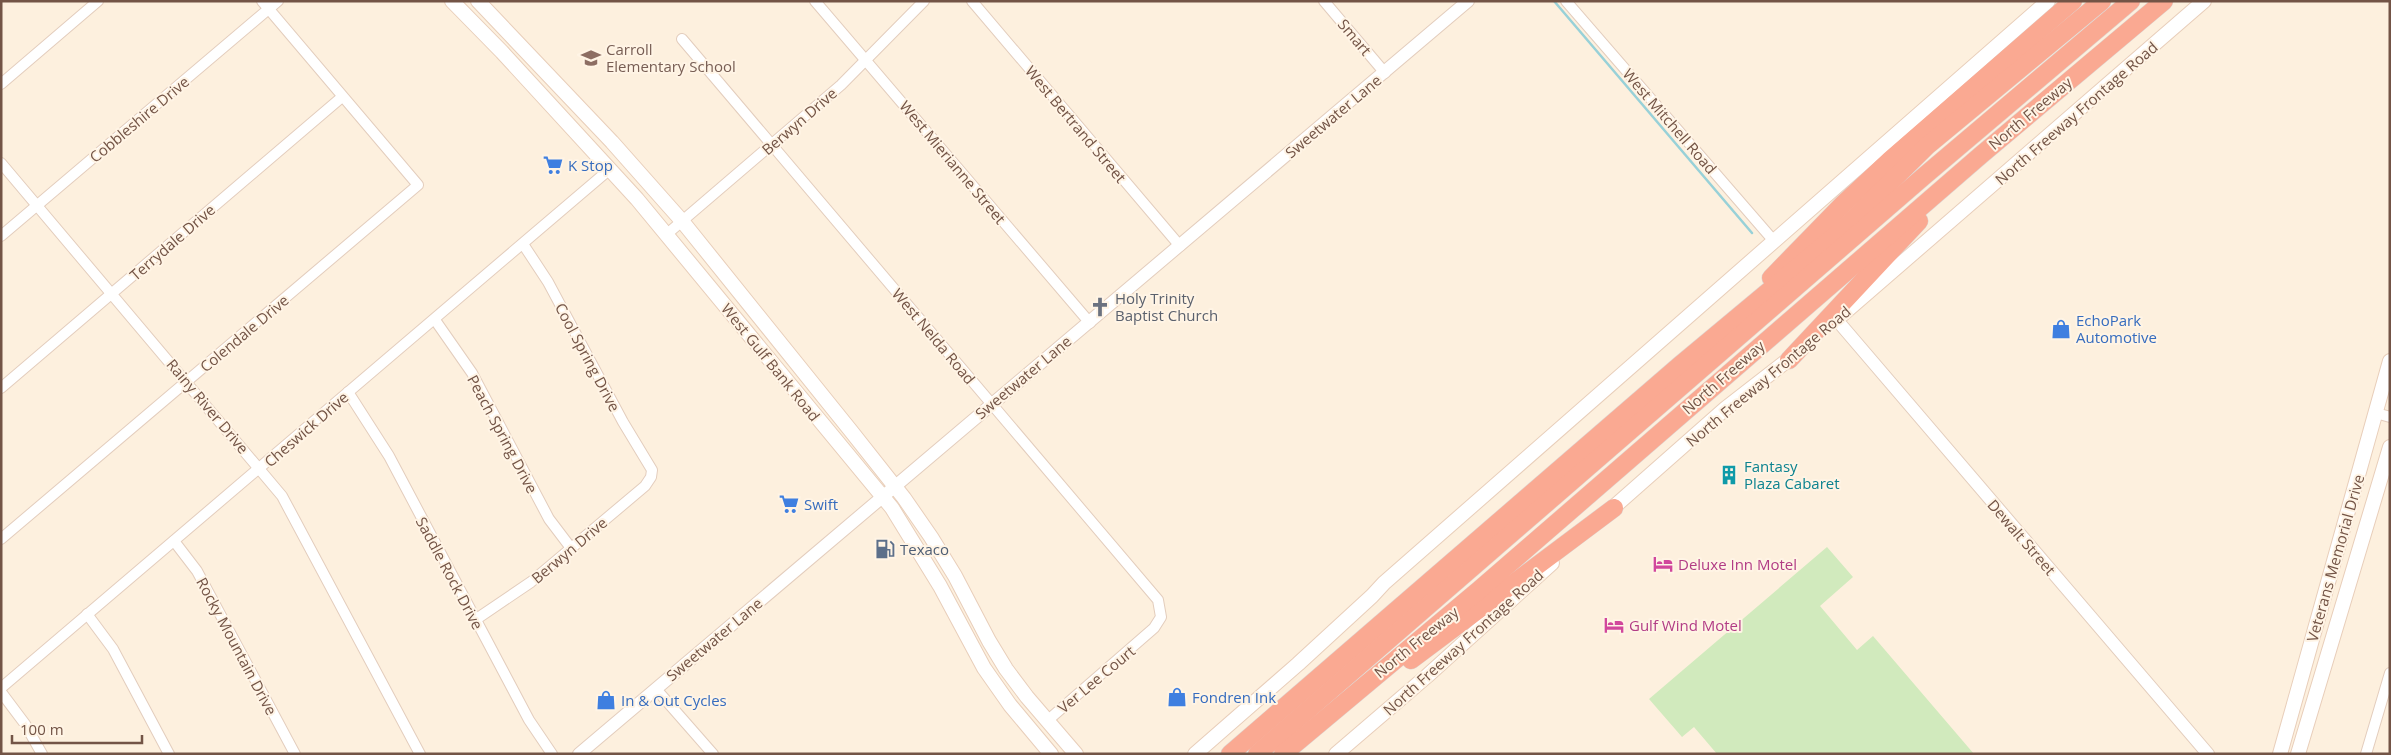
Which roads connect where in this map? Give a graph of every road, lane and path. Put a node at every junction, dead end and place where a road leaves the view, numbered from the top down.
1 (98, 1) edge
2 (278, 1) edge
3 (452, 1) edge
4 (478, 1) edge
5 (815, 1) edge
6 (924, 1) edge
7 (972, 1) edge
8 (1324, 1) edge
9 (1468, 1) edge
10 (1566, 1) edge
11 (2048, 1) edge
12 (2073, 1) edge
13 (2102, 1) edge
14 (2131, 1) edge
15 (2164, 1) edge
16 (2204, 1) edge
17 (265, 5) edge
18 (682, 39) dead end
19 (866, 61) junction
20 (1385, 73) junction
21 (1, 84) edge
22 (342, 97) junction
23 (772, 145) junction
24 (1980, 155) junction
25 (1, 163) edge
26 (610, 169) junction
27 (37, 205) junction
28 (682, 221) junction
29 (667, 234) junction
30 (1, 236) edge
31 (1773, 240) junction
32 (523, 244) junction
33 (1180, 246) junction
34 (112, 294) junction
35 (1747, 310) junction
36 (1836, 319) junction
37 (435, 320) junction
38 (1090, 323) junction
39 (1789, 360) junction
40 (2390, 361) edge
41 (187, 381) junction
42 (1, 388) edge
43 (348, 392) junction
44 (991, 404) junction
45 (2376, 413) junction
46 (2390, 417) edge
47 (2390, 447) edge
48 (260, 468) junction
49 (652, 470) joint
50 (895, 487) junction
51 (883, 496) junction
52 (1614, 508) junction
53 (1, 539) edge
54 (174, 541) junction
55 (572, 548) junction
56 (87, 614) junction
57 (2318, 617) junction
58 (475, 620) junction
59 (2337, 622) junction
60 (1145, 637) joint
61 (2389, 680) edge
62 (656, 689) junction
63 (1, 690) edge
64 (1329, 714) junction
65 (1047, 721) junction
66 (42, 754) edge
67 (169, 754) edge
68 (295, 754) edge
69 (420, 754) edge
70 (552, 754) edge
71 (579, 754) edge
72 (713, 754) edge
73 (1051, 754) edge
74 (1076, 754) edge
75 (1195, 754) edge
76 (1230, 754) edge
77 (1257, 754) edge
78 (1283, 754) edge
79 (1336, 754) edge
80 (2208, 754) edge
81 (2280, 754) edge
82 (2298, 754) edge
83 (2366, 754) edge

1 - 21 street
2 - 17 street, Cobbleshire Drive
3 - 26 main road, West Gulf Bank Road
4 - 28 main road, West Gulf Bank Road
5 - 19 street, West Mierianne Street
6 - 19 street, Berwyn Drive
7 - 33 street, West Bertrand Street
8 - 20 street, Smart
9 - 20 street, Sweetwater Lane
10 - 31 street, West Mitchell Road
11 - 31 main road
12 - 35 highway
13 - 35 highway
14 - 77 highway, North Freeway
15 - 24 highway, North Freeway
16 - 36 main road, North Freeway Frontage Road
17 - 22 street
17 - 27 street, Cobbleshire Drive
18 - 23 street, West Nelda Road
19 - 23 street, Berwyn Drive
19 - 38 street, West Mierianne Street
20 - 33 street, Sweetwater Lane
22 - 34 street, Terrydale Drive
22 - 41 street, Colendale Drive
23 - 28 street, Berwyn Drive
23 - 44 street, West Nelda Road
24 - 39 highway
24 - 64 highway, North Freeway
25 - 27 street, Rainy River Drive
26 - 29 main road, West Gulf Bank Road
26 - 32 street, Cheswick Drive
27 - 30 street, Cobbleshire Drive
27 - 34 street, Rainy River Drive
28 - 29 street, Berwyn Drive
28 - 50 main road, West Gulf Bank Road
29 - 51 main road, West Gulf Bank Road
31 - 75 main road
32 - 37 street, Cheswick Drive
32 - 49 street, Cool Spring Drive
33 - 38 street, Sweetwater Lane
34 - 41 street, Rainy River Drive
34 - 42 street, Terrydale Drive
35 - 76 highway
36 - 39 main road, North Freeway Frontage Road
36 - 80 street, Dewalt Street
37 - 43 street, Cheswick Drive
37 - 55 street, Peach Spring Drive
38 - 44 street, Sweetwater Lane
39 - 52 main road, North Freeway Frontage Road
40 - 45 main road, Veterans Memorial Drive
41 - 48 street, Rainy River Drive
41 - 53 street, Colendale Drive
43 - 48 street, Cheswick Drive
43 - 58 street, Saddle Rock Drive
44 - 50 street, Sweetwater Lane
44 - 60 street, West Nelda Road
45 - 46 street
45 - 57 main road, Veterans Memorial Drive
47 - 59 main road, Veterans Memorial Drive
48 - 54 street, Cheswick Drive
48 - 69 street, Rainy River Drive
49 - 55 street, Berwyn Drive
50 - 51 street, Sweetwater Lane
50 - 65 main road, West Gulf Bank Road
51 - 62 street, Sweetwater Lane
51 - 73 main road, West Gulf Bank Road
52 - 64 highway
52 - 79 main road, North Freeway Frontage Road
54 - 56 street, Cheswick Drive
54 - 68 street, Rocky Mountain Drive
55 - 58 street, Berwyn Drive
56 - 63 street, Cheswick Drive
56 - 67 street
57 - 59 main road
57 - 81 main road, Veterans Memorial Drive
58 - 70 street, Saddle Rock Drive
59 - 82 main road, Veterans Memorial Drive
60 - 65 street, Ver Lee Court
61 - 83 street
62 - 71 street, Sweetwater Lane
62 - 72 street
63 - 66 street
64 - 78 highway, North Freeway
65 - 74 main road, West Gulf Bank Road

